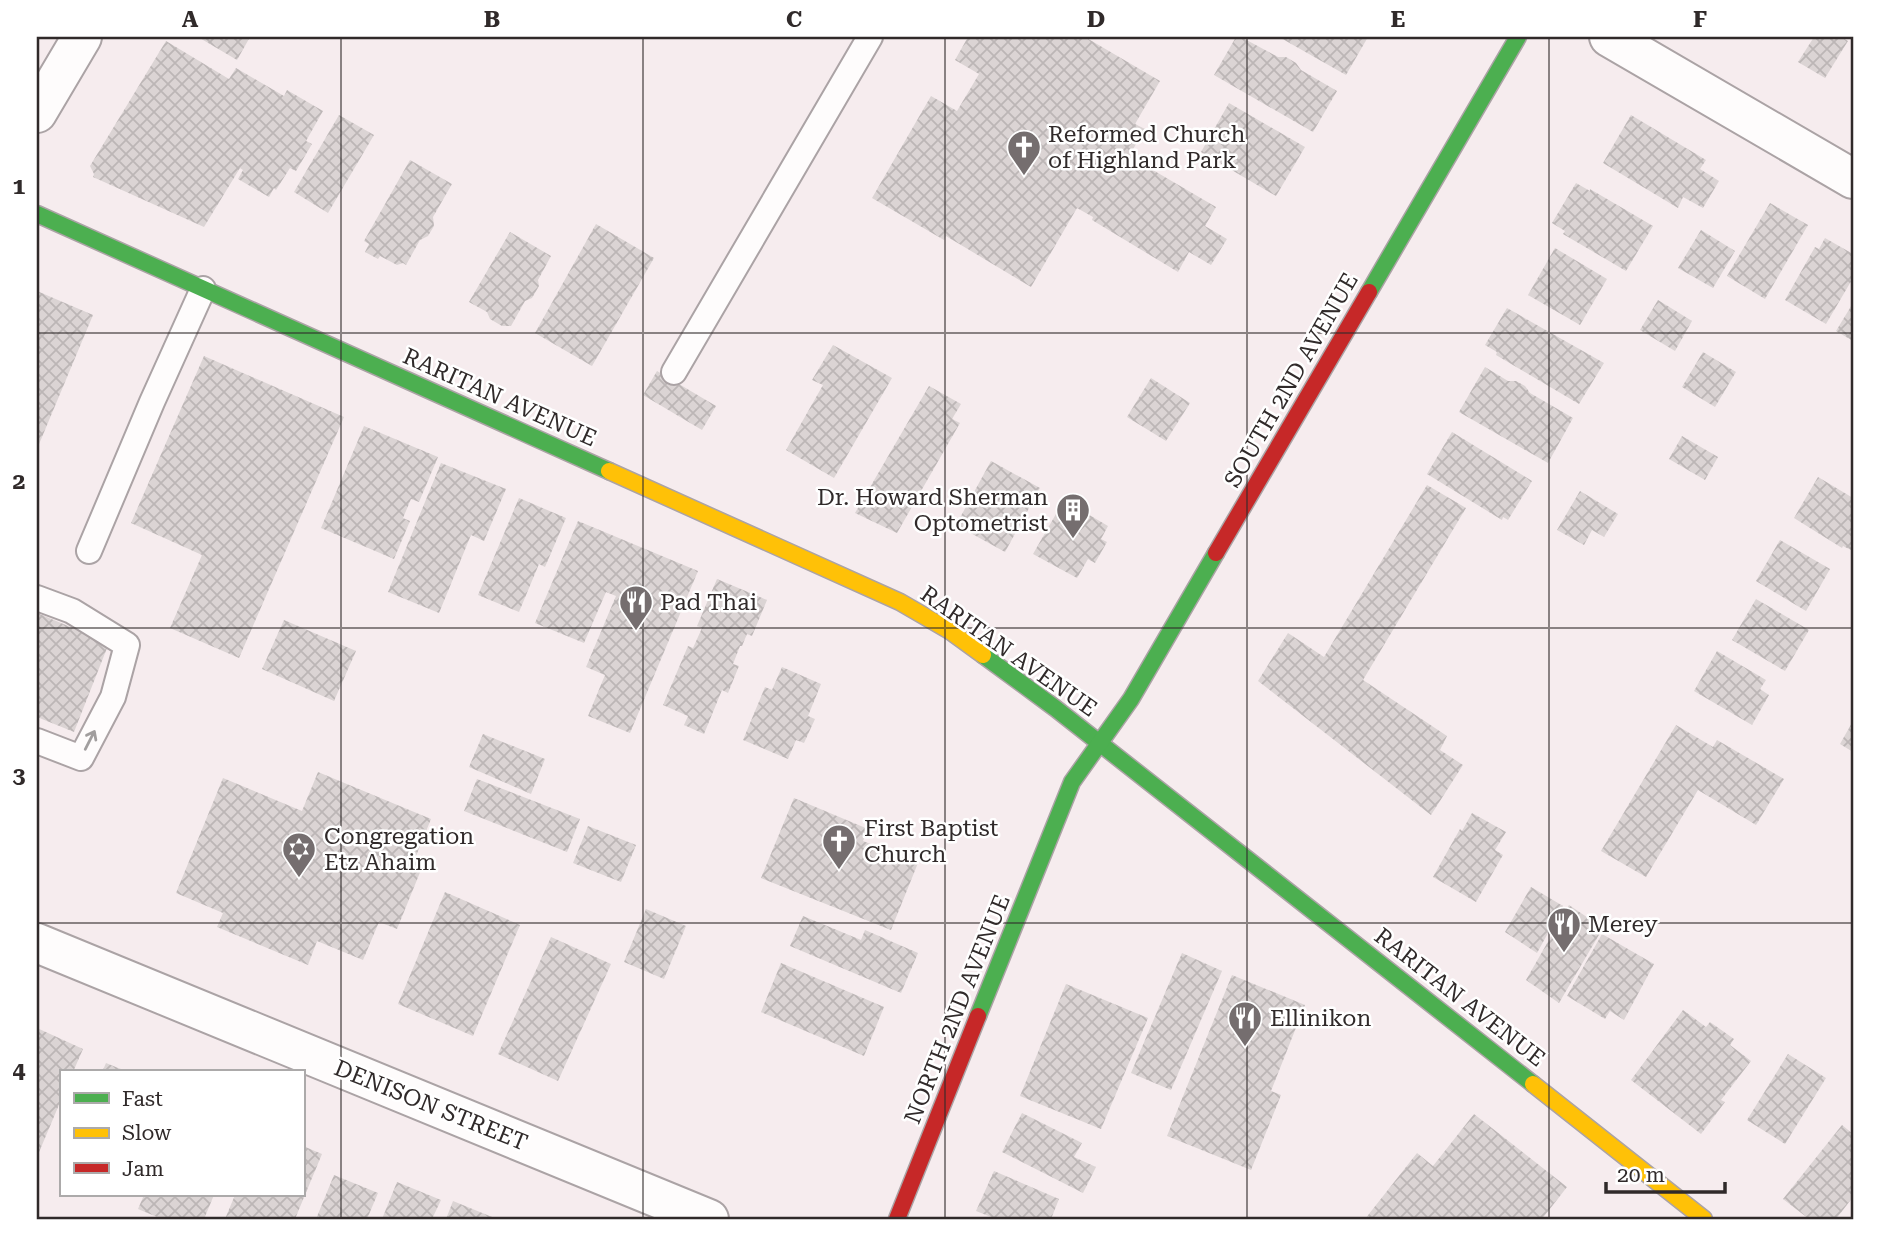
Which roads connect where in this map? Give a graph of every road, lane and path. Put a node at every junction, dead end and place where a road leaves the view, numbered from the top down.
1 (82, 37) edge
2 (870, 37) edge
3 (1518, 37) edge
4 (1609, 37) edge
5 (37, 113) edge
6 (1853, 179) edge
7 (37, 214) edge
8 (204, 289) junction
9 (674, 372) dead end
10 (89, 551) dead end
11 (37, 598) edge
12 (37, 741) edge
13 (1100, 745) junction
14 (37, 943) edge
15 (709, 1219) edge
16 (897, 1219) edge
17 (1704, 1219) edge

1 - 5 street
2 - 9 lane
3 - 13 main road, SOUTH 2ND AVENUE
4 - 6 street
7 - 8 main road, RARITAN AVENUE
8 - 10 lane
8 - 13 main road, RARITAN AVENUE
12 -> 11 lane
13 - 16 main road, NORTH 2ND AVENUE
13 - 17 main road, RARITAN AVENUE
14 - 15 street, DENISON STREET

